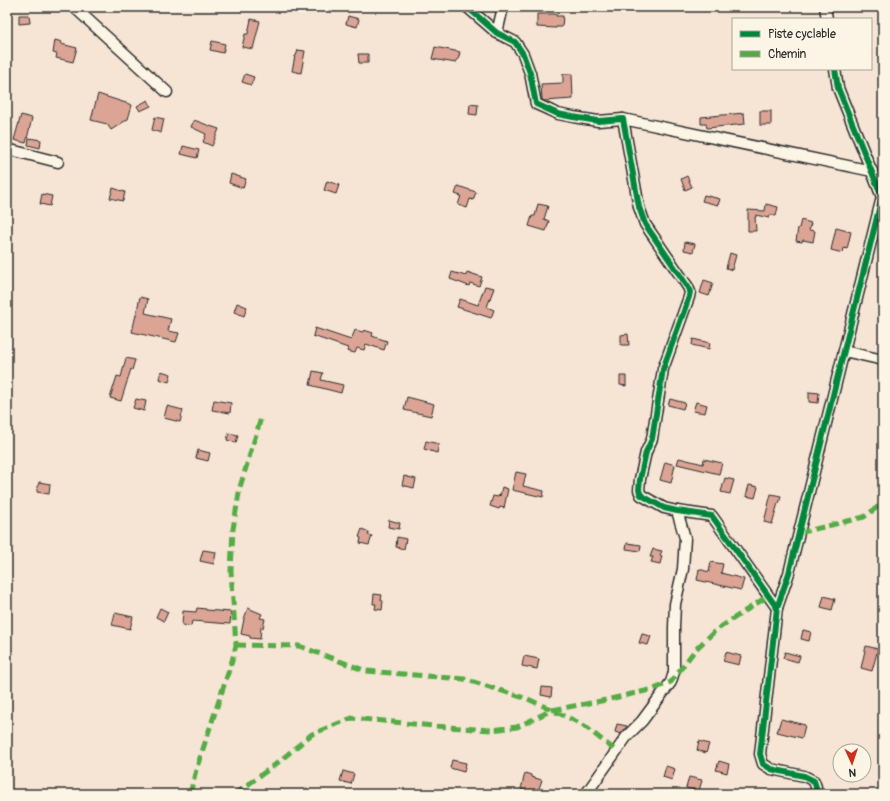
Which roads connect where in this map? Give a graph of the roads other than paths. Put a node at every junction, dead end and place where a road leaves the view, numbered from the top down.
1 (74, 7) edge
2 (467, 7) edge
3 (503, 7) edge
4 (825, 7) edge
5 (827, 18) edge
6 (497, 33) junction
7 (835, 70) edge
8 (167, 92) dead end
9 (623, 119) junction
10 (7, 149) edge
11 (58, 162) dead end
12 (872, 171) junction
13 (844, 351) junction
14 (883, 360) edge
15 (677, 511) junction
16 (777, 608) junction
17 (586, 794) edge
18 (816, 794) edge

1 - 8 street
2 - 6 street
3 - 6 street
4 - 5 street
6 - 9 street
7 - 12 street
9 - 12 street
9 - 15 street
10 - 11 street
12 - 13 street
13 - 14 street
13 - 16 street
15 - 16 street
15 - 17 street
16 - 18 street

